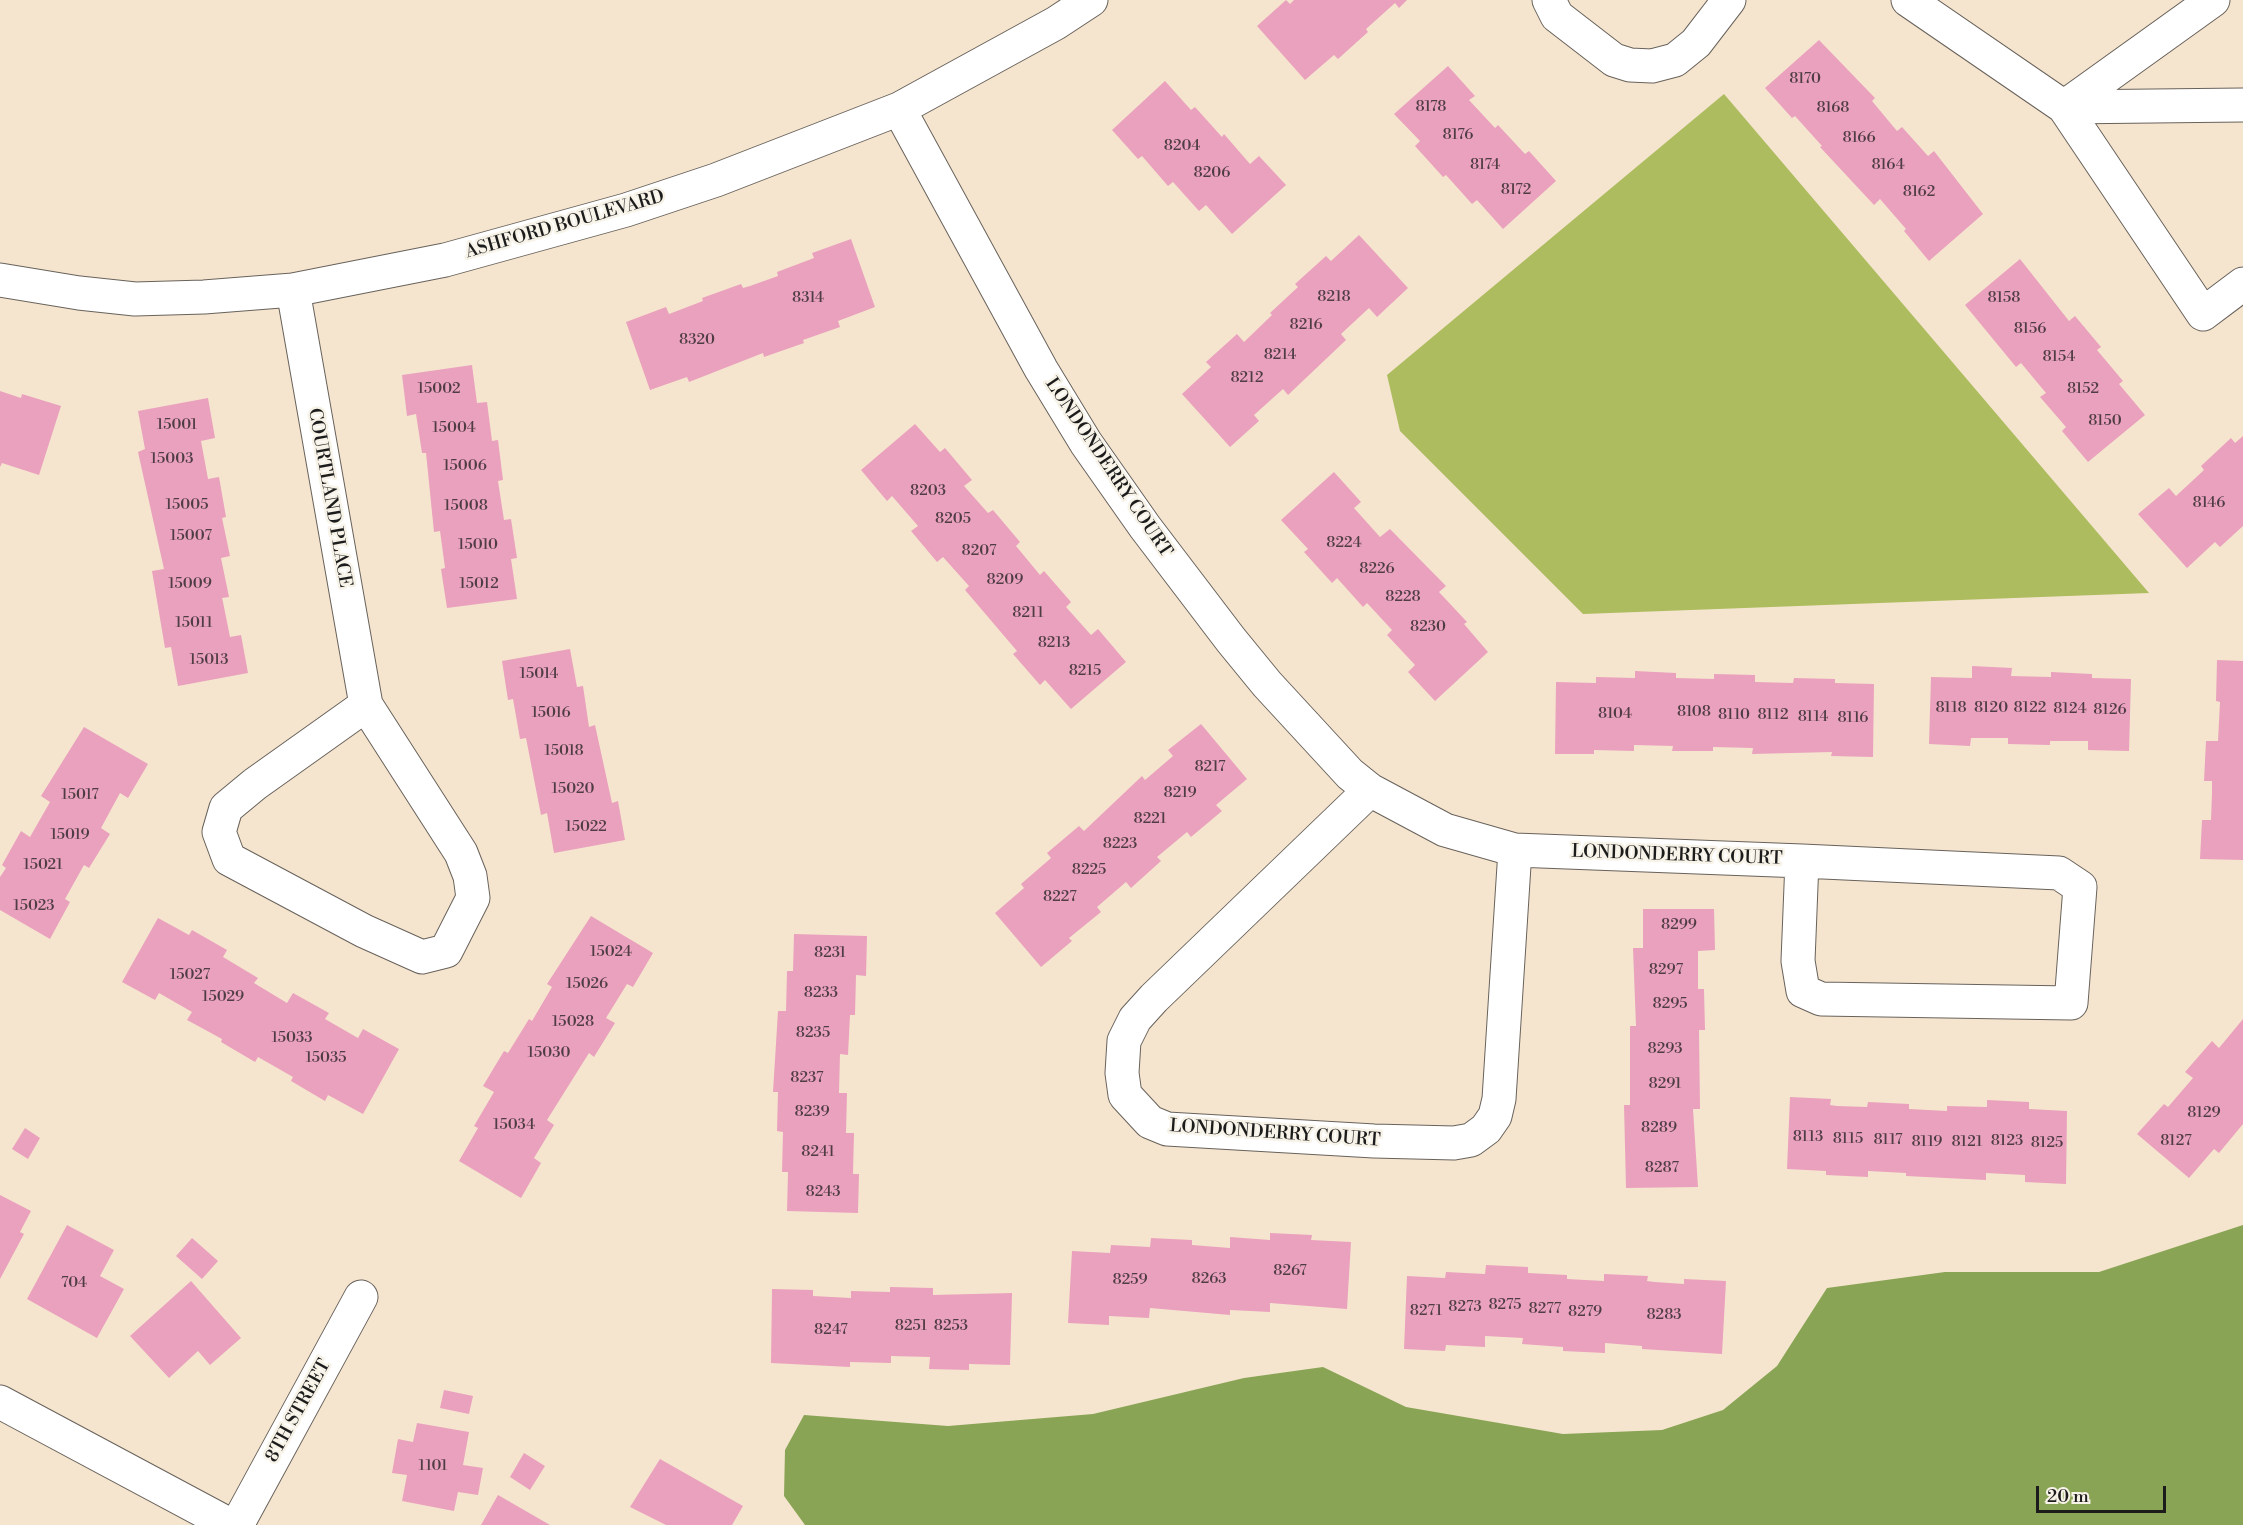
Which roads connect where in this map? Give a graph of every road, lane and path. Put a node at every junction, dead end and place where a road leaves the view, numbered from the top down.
1 (1091, 0) edge
2 (1548, 0) edge
3 (1728, 0) edge
4 (1908, 0) edge
5 (2213, 0) edge
6 (2243, 105) edge
7 (2064, 107) junction
8 (898, 109) junction
9 (0, 280) edge
10 (2243, 284) edge
11 (293, 290) junction
12 (366, 705) junction
13 (1370, 790) junction
14 (1515, 850) junction
15 (1802, 861) junction
16 (361, 1297) dead end
17 (0, 1402) edge
18 (230, 1525) edge
19 (237, 1525) edge

1 - 8 street, ASHFORD BOULEVARD
2 - 3 street
4 - 7 street
5 - 7 street
6 - 7 street
7 - 10 street
8 - 11 street, ASHFORD BOULEVARD
8 - 13 street, LONDONDERRY COURT
9 - 11 street, ASHFORD BOULEVARD
11 - 12 street, COURTLAND PLACE
12 - 12 street
13 - 14 street, LONDONDERRY COURT
13 - 14 street, LONDONDERRY COURT
14 - 15 street, LONDONDERRY COURT
15 - 15 street, LONDONDERRY COURT
16 - 19 street, 8TH STREET
17 - 18 street

